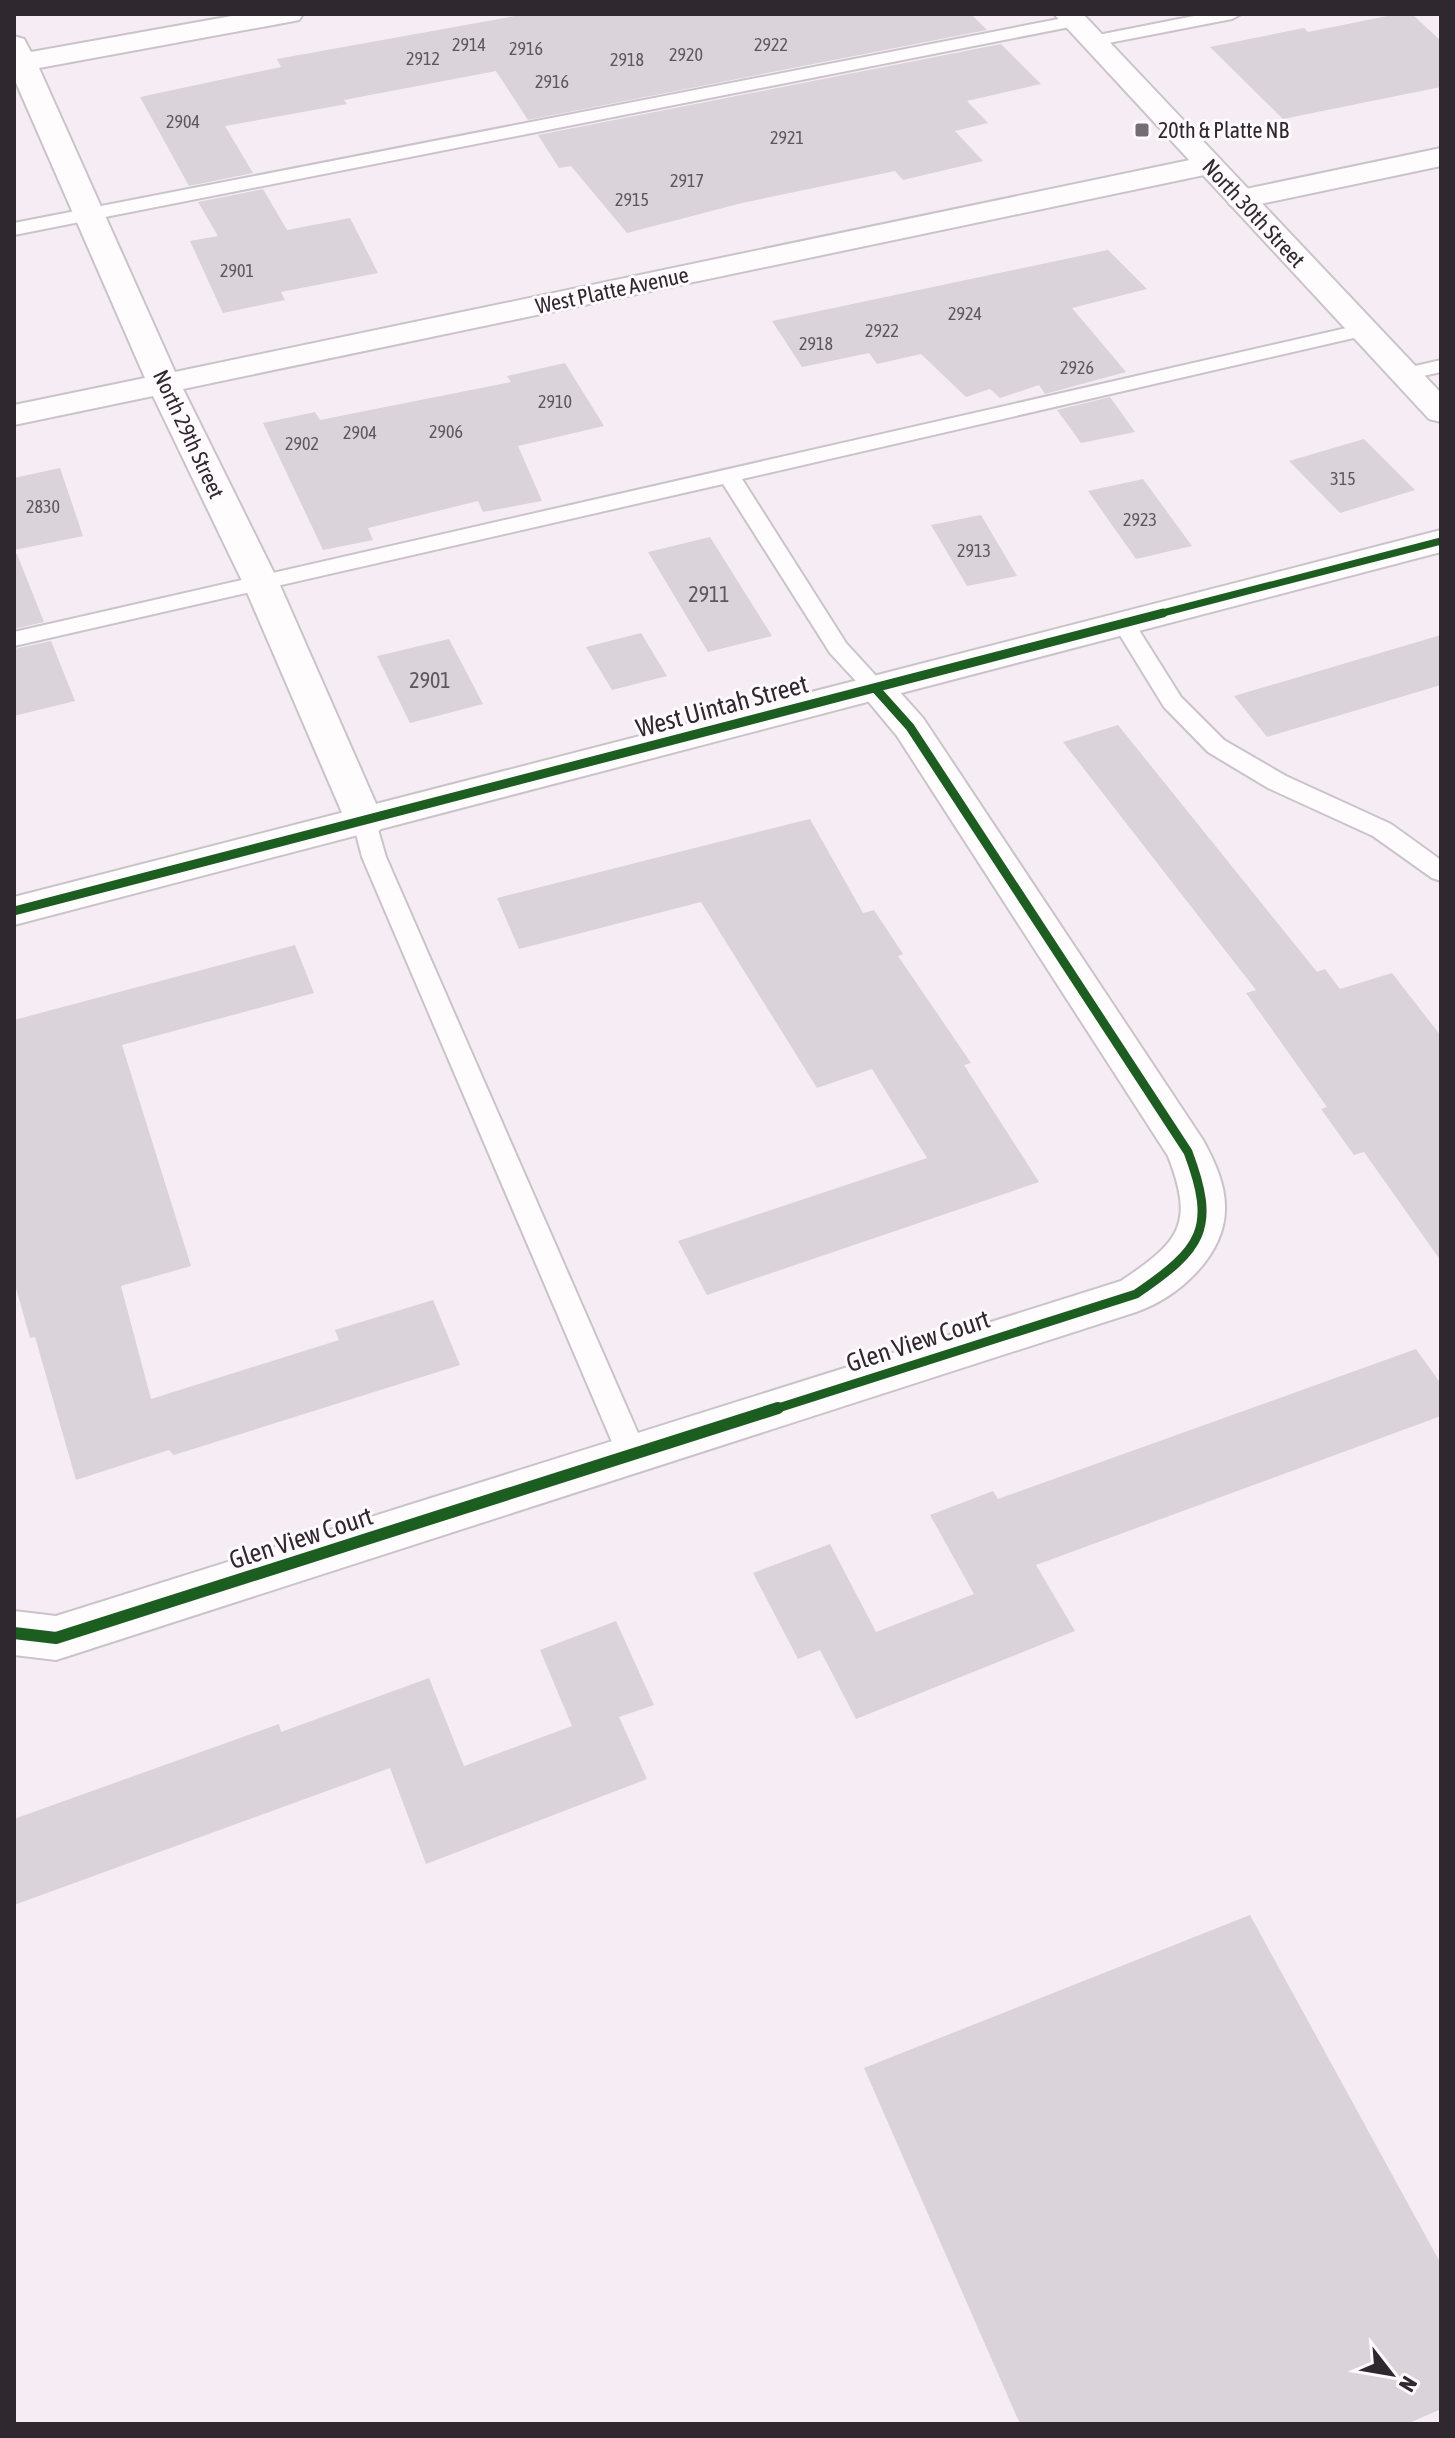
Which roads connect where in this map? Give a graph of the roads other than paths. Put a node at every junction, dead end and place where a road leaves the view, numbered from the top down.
1 (289, 14) edge
2 (1232, 14) edge
3 (1078, 25) edge
4 (16, 57) edge
5 (1441, 157) edge
6 (1209, 165) junction
7 (1241, 199) junction
8 (89, 214) junction
9 (14, 229) edge
10 (1364, 330) junction
11 (1441, 366) edge
12 (1405, 374) junction
13 (164, 384) junction
14 (1441, 412) edge
15 (14, 415) edge
16 (728, 475) junction
17 (1441, 541) edge
18 (261, 583) junction
19 (1124, 624) junction
20 (14, 639) edge
21 (876, 689) junction
22 (365, 822) junction
23 (1441, 872) edge
24 (14, 911) edge
25 (633, 1456) junction
26 (14, 1633) edge

1 - 4 street
2 - 3 lane
3 - 6 street, North 30th Street
3 - 8 lane
4 - 8 street, North 29th Street
5 - 7 street
6 - 7 street, North 30th Street
6 - 13 street, West Platte Avenue
7 - 10 street, North 30th Street
8 - 9 lane
8 - 13 street, North 29th Street
10 - 12 street, North 30th Street
10 - 16 lane
11 - 12 lane
12 - 14 street, North 30th Street
13 - 15 street, West Platte Avenue
13 - 18 street, North 29th Street
16 - 18 lane
16 - 21 lane
17 - 19 street, West Uintah Street
18 - 20 lane
18 - 22 street, North 29th Street
19 - 21 street, West Uintah Street
19 - 23 lane
21 - 22 street, West Uintah Street
21 - 25 street, Glen View Court
22 - 24 street, West Uintah Street
22 - 25 lane
25 - 26 street, Glen View Court

